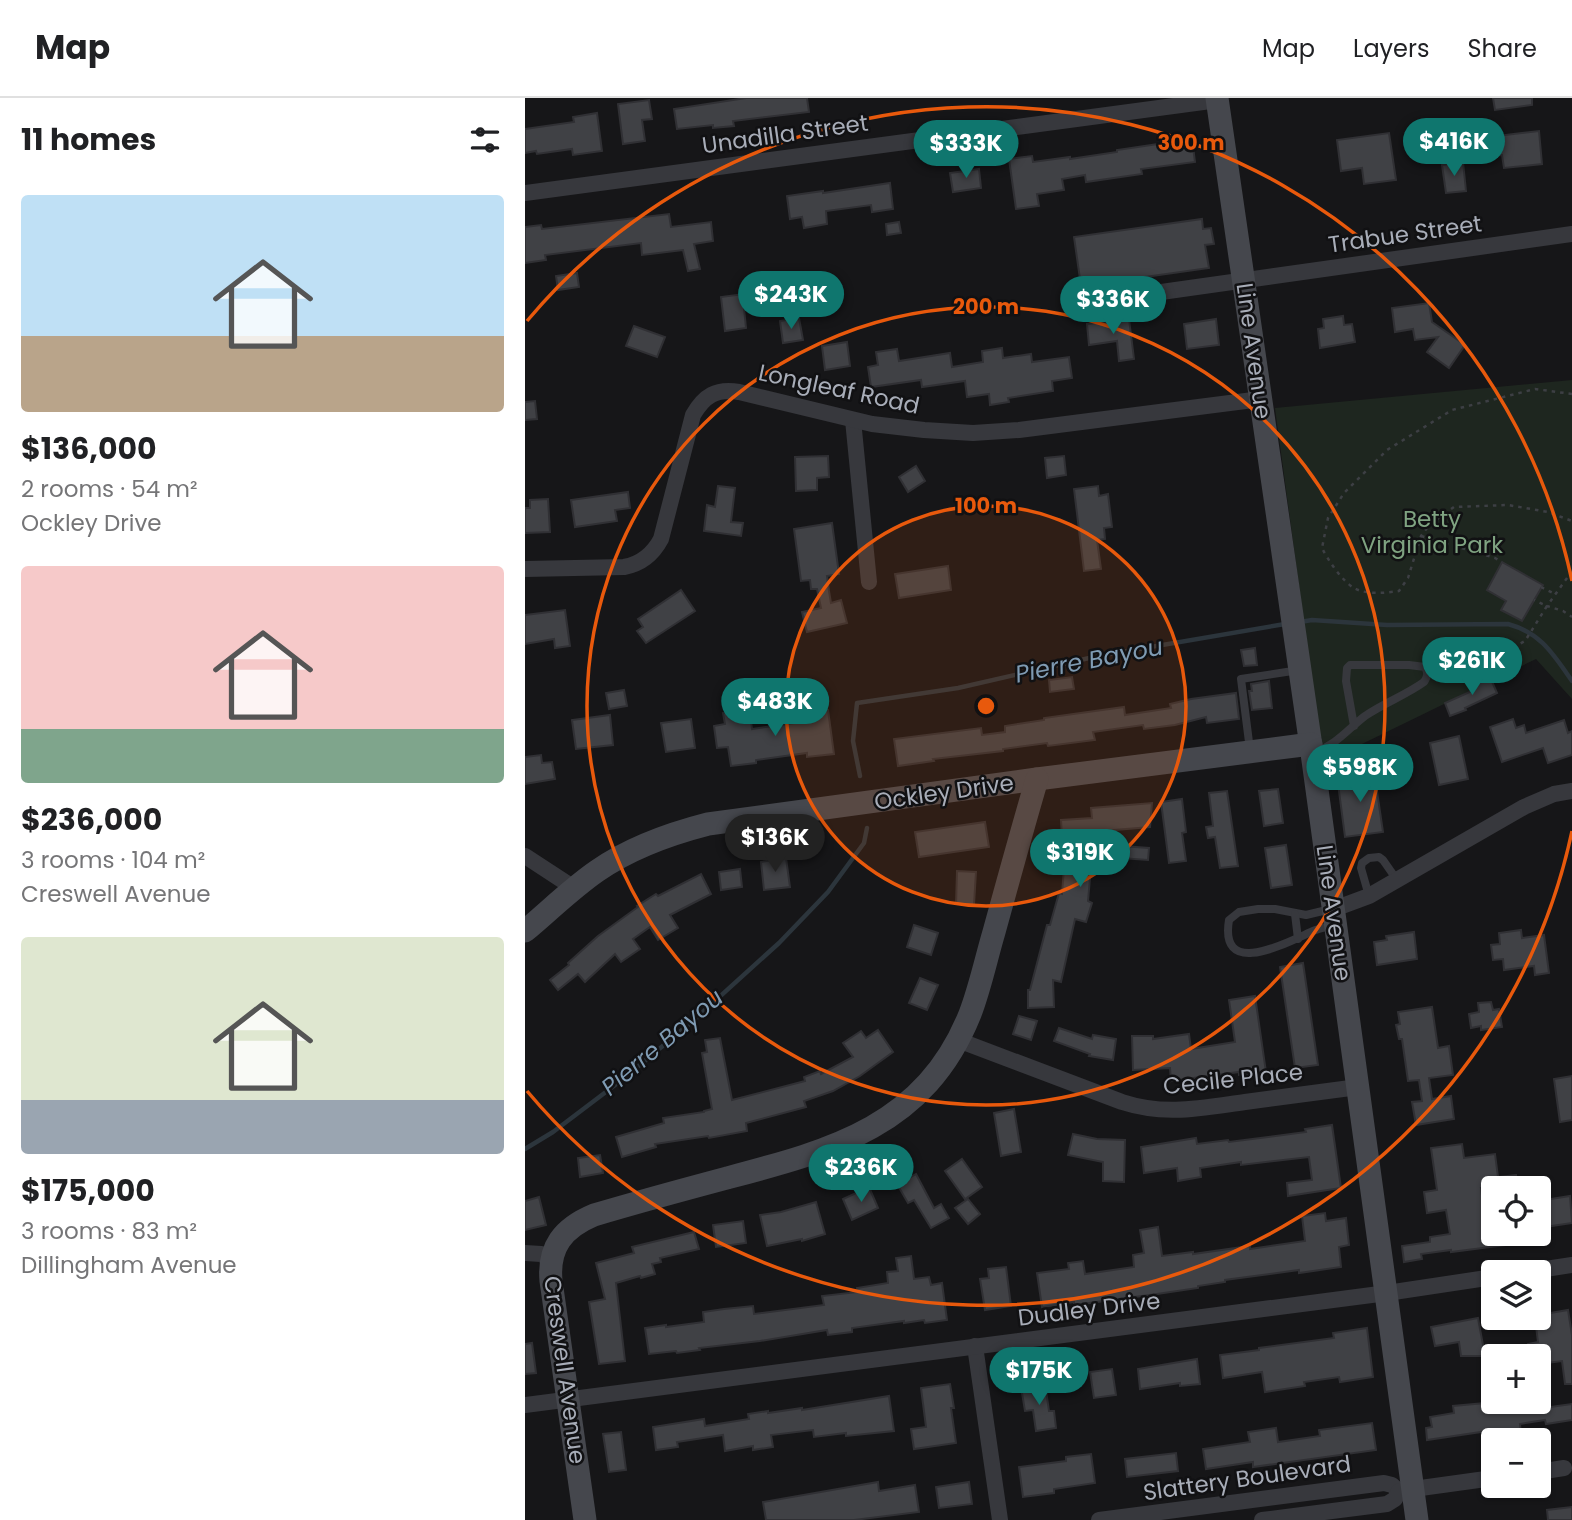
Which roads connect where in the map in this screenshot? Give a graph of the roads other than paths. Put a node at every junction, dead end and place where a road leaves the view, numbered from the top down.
1 (1217, 99) edge
2 (525, 193) edge
3 (1572, 234) edge
4 (1244, 280) junction
5 (1087, 306) dead end
6 (1261, 399) junction
7 (853, 420) junction
8 (525, 569) edge
9 (869, 582) dead end
10 (1299, 662) junction
11 (1355, 726) junction
12 (1312, 749) junction
13 (1250, 753) junction
14 (1037, 779) junction
15 (1572, 791) edge
16 (525, 856) edge
17 (1397, 880) junction
18 (574, 888) junction
19 (1369, 896) junction
20 (1295, 914) junction
21 (1335, 917) junction
22 (525, 931) edge
23 (1298, 939) junction
24 (958, 1040) junction
25 (1358, 1087) junction
26 (525, 1253) edge
27 (551, 1260) junction
28 (1572, 1265) edge
29 (1551, 1268) edge
30 (1481, 1279) edge
31 (1387, 1293) junction
32 (975, 1346) junction
33 (568, 1400) junction
34 (525, 1405) edge
35 (1564, 1468) dead end
36 (1551, 1470) edge
37 (1481, 1480) edge
38 (1406, 1491) junction
39 (585, 1520) edge
40 (1000, 1520) edge
41 (1099, 1520) edge
42 (1262, 1520) edge
43 (1417, 1520) edge

1 - 2 street, Unadilla Street
1 - 4 street, Line Avenue
3 - 4 street, Trabue Street
4 - 5 street, Trabue Street
4 - 6 street, Line Avenue
6 - 7 street, Longleaf Road
6 - 10 street, Line Avenue
7 - 8 street, Longleaf Road
7 - 9 street
10 - 12 street, Line Avenue
10 - 13 lane
11 - 11 lane
11 - 12 lane
12 - 13 street, Ockley Drive
12 - 21 street, Line Avenue
13 - 14 street, Ockley Drive
14 - 18 street, Ockley Drive
14 - 24 street, Creswell Avenue
15 - 17 street
16 - 18 street
17 - 19 street
17 - 19 lane
18 - 22 street, Ockley Drive
19 - 21 street
20 - 21 lane
20 - 23 lane
20 - 23 lane
21 - 23 lane
21 - 25 street, Line Avenue
24 - 25 street, Cecile Place
24 - 27 street, Creswell Avenue
25 - 31 street, Line Avenue
26 - 27 street
27 - 33 street, Creswell Avenue
28 - 29 street
30 - 31 street, Dudley Drive
31 - 32 street, Dudley Drive
31 - 38 street, Line Avenue
32 - 33 street, Dudley Drive
32 - 40 street
33 - 34 street, Dudley Drive
33 - 39 street, Creswell Avenue
35 - 36 street
37 - 38 street, Slattery Boulevard
38 - 41 street, Slattery Boulevard
38 - 42 street, Slattery Boulevard
38 - 43 street, Line Avenue

